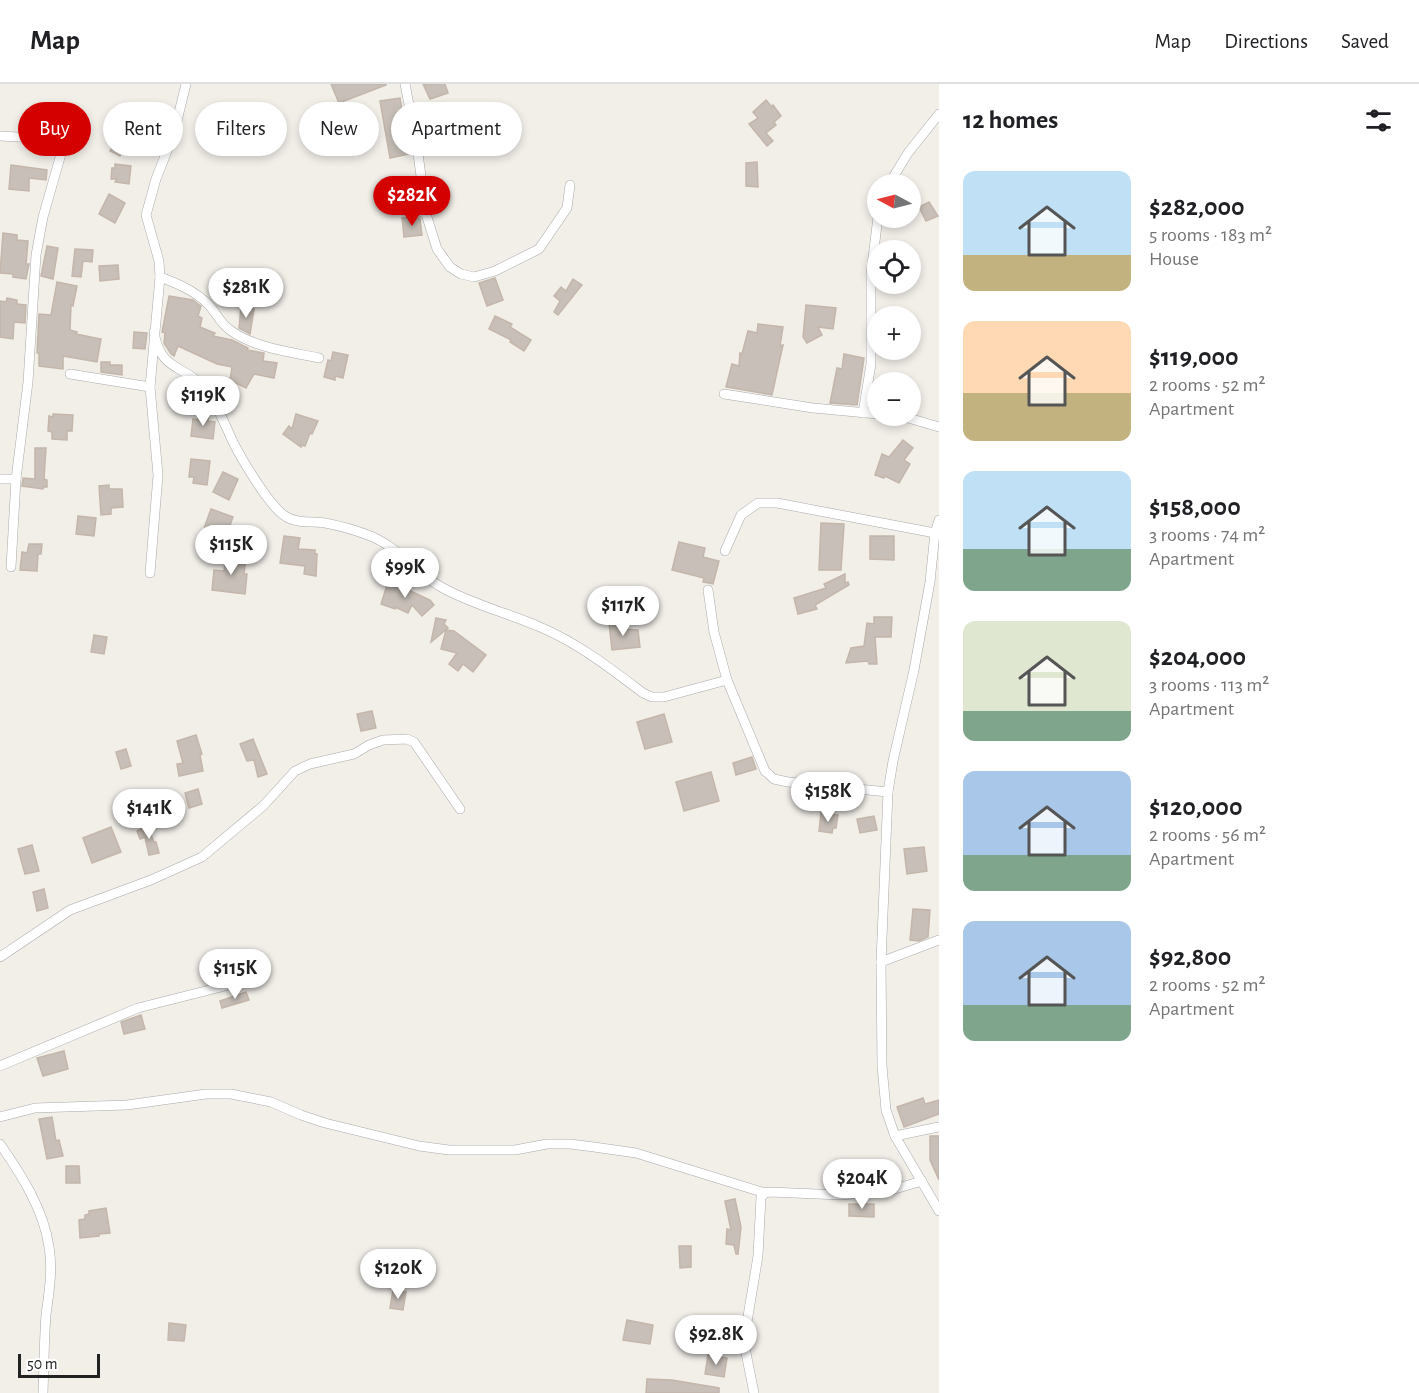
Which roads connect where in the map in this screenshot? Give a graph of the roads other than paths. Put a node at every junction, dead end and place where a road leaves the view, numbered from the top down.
1 (186, 84) edge
2 (405, 84) edge
3 (939, 114) edge
4 (0, 136) edge
5 (895, 174) edge
6 (570, 185) dead end
7 (412, 207) dead end
8 (426, 214) junction
9 (877, 228) edge
10 (160, 277) junction
11 (154, 332) junction
12 (319, 358) dead end
13 (70, 374) dead end
14 (150, 387) junction
15 (724, 394) dead end
16 (863, 413) junction
17 (867, 413) edge
18 (921, 422) edge
19 (939, 427) edge
20 (0, 479) edge
21 (16, 479) junction
22 (939, 520) edge
23 (935, 533) junction
24 (725, 551) dead end
25 (10, 567) dead end
26 (150, 573) dead end
27 (708, 590) dead end
28 (727, 680) junction
29 (888, 792) junction
30 (460, 809) dead end
31 (939, 940) edge
32 (0, 957) edge
33 (881, 962) junction
34 (237, 983) dead end
35 (0, 1066) edge
36 (0, 1117) edge
37 (939, 1127) edge
38 (895, 1136) junction
39 (0, 1144) edge
40 (922, 1181) junction
41 (765, 1193) junction
42 (939, 1211) edge
43 (43, 1393) edge
44 (754, 1393) edge

1 - 10 street
2 - 8 street
3 - 5 street
4 - 21 street
6 - 8 street
7 - 8 street
9 - 16 street
10 - 11 street
10 - 12 street
11 - 14 street
11 - 28 street
13 - 14 street
14 - 26 street
15 - 16 street
16 - 17 street
18 - 19 street
20 - 21 street
21 - 25 street
22 - 23 street
23 - 24 street
23 - 29 street
27 - 28 street
28 - 29 street
29 - 33 street
30 - 32 street
31 - 33 street
33 - 38 street
34 - 35 street
36 - 41 street
37 - 38 street
38 - 40 street
39 - 43 street
40 - 41 street
40 - 42 street
41 - 44 street

